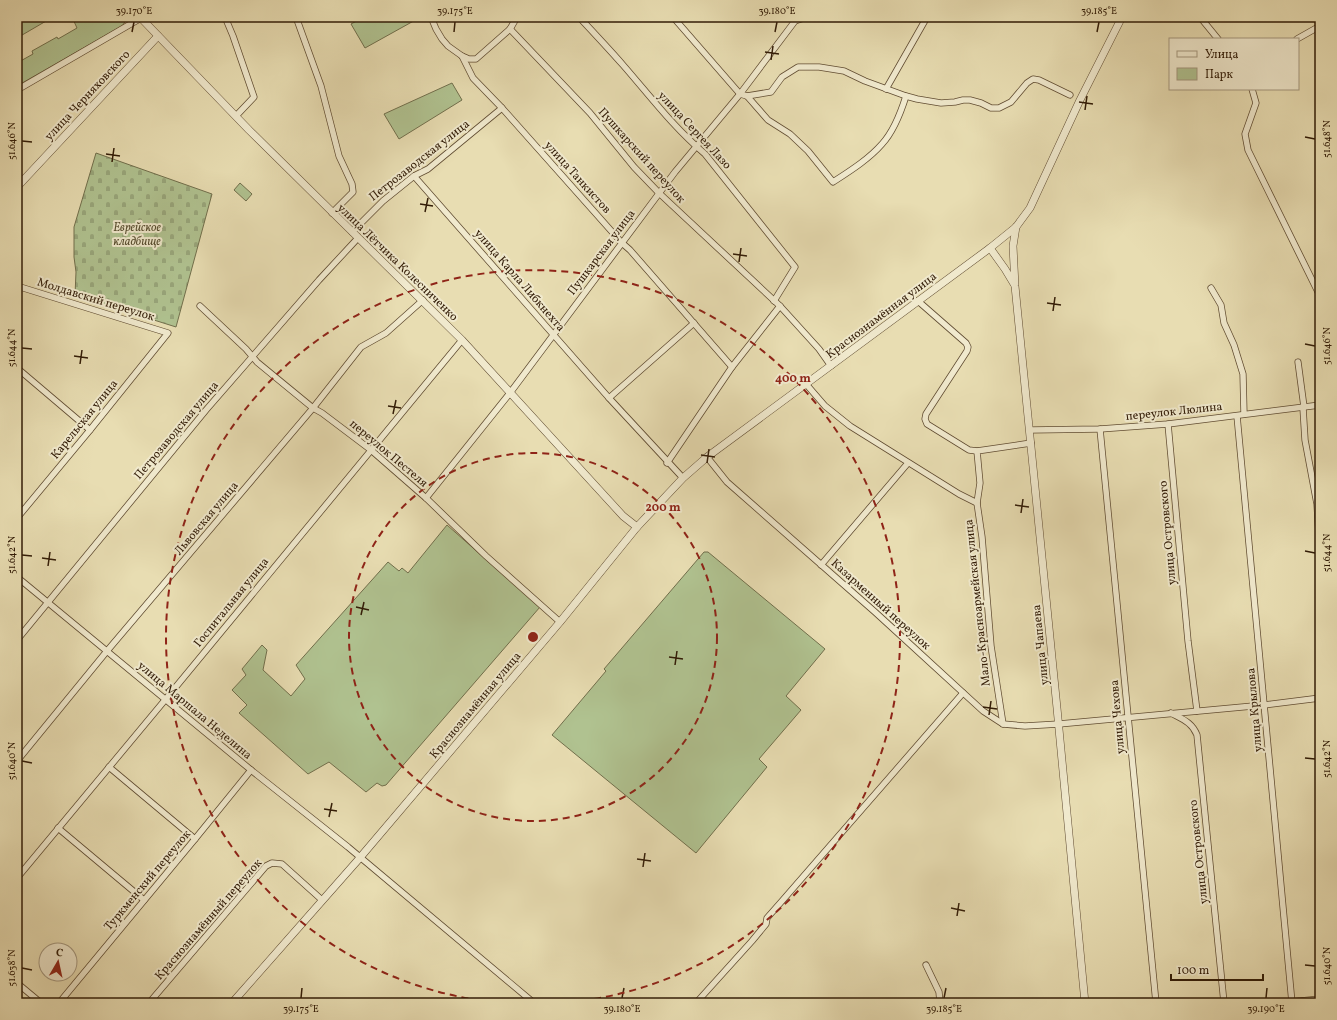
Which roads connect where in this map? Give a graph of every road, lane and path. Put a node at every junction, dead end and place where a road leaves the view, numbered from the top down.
1 (141, 17) edge
2 (225, 17) edge
3 (296, 17) edge
4 (431, 17) edge
5 (517, 17) edge
6 (580, 17) edge
7 (672, 17) edge
8 (807, 17) edge
9 (927, 17) edge
10 (1122, 17) edge
11 (1200, 17) edge
12 (1320, 26) edge
13 (510, 29) junction
14 (158, 36) junction
15 (1217, 38) edge
16 (1299, 38) edge
17 (462, 56) junction
18 (886, 89) junction
19 (17, 90) edge
20 (1252, 90) edge
21 (740, 94) junction
22 (1070, 94) dead end
23 (748, 96) junction
24 (906, 96) junction
25 (502, 108) junction
26 (236, 116) junction
27 (696, 147) junction
28 (414, 176) junction
29 (17, 187) edge
30 (659, 193) junction
31 (332, 213) junction
32 (1016, 226) junction
33 (352, 232) junction
34 (358, 238) junction
35 (622, 243) junction
36 (990, 248) junction
37 (1015, 286) junction
38 (18, 288) edge
39 (1211, 288) dead end
40 (1320, 296) edge
41 (423, 300) junction
42 (774, 301) junction
43 (918, 301) junction
44 (200, 306) dead end
45 (780, 306) junction
46 (694, 323) junction
47 (168, 333) joint
48 (553, 335) junction
49 (462, 340) junction
50 (253, 357) junction
51 (1298, 362) dead end
52 (831, 366) junction
53 (732, 367) junction
54 (17, 368) edge
55 (806, 384) junction
56 (510, 393) junction
57 (609, 398) junction
58 (1320, 405) edge
59 (313, 408) junction
60 (1304, 408) junction
61 (1244, 414) junction
62 (1237, 416) junction
63 (1168, 424) junction
64 (1100, 429) junction
65 (90, 430) junction
66 (1030, 430) junction
67 (1031, 443) junction
68 (371, 450) junction
69 (977, 451) junction
70 (707, 457) junction
71 (908, 462) junction
72 (667, 463) junction
73 (683, 478) junction
74 (426, 498) junction
75 (977, 503) junction
76 (17, 518) edge
77 (637, 527) junction
78 (1320, 556) edge
79 (821, 565) junction
80 (17, 577) edge
81 (48, 603) junction
82 (560, 622) junction
83 (17, 640) edge
84 (108, 652) junction
85 (963, 693) junction
86 (1320, 698) edge
87 (165, 700) junction
88 (1264, 705) junction
89 (1197, 711) junction
90 (1170, 713) junction
91 (1128, 717) junction
92 (1003, 724) junction
93 (1059, 724) junction
94 (17, 761) edge
95 (109, 768) junction
96 (251, 770) junction
97 (58, 828) junction
98 (195, 839) junction
99 (360, 857) junction
100 (17, 878) edge
101 (144, 900) junction
102 (322, 900) junction
103 (926, 965) dead end
104 (17, 983) edge
105 (1320, 999) edge
106 (1292, 1002) edge
107 (41, 1003) edge
108 (58, 1003) edge
109 (150, 1003) edge
110 (232, 1003) edge
111 (534, 1003) edge
112 (696, 1003) edge
113 (940, 1003) edge
114 (1085, 1003) edge
115 (1156, 1003) edge
116 (1224, 1003) edge
117 (1279, 1003) edge

1 - 14 street, улица Лётчика Колесниченко
1 - 19 street
2 - 26 street
3 - 31 street
4 - 17 street, улица Танкистов
5 - 13 street
6 - 27 street, улица Сергея Лазо
7 - 21 street
8 - 21 street, Пушкарская улица
9 - 18 street
10 - 32 street, Краснознамённая улица
11 - 15 street
12 - 16 street
13 - 17 street
13 - 30 street, Пушкарский переулок
14 - 26 street, улица Лётчика Колесниченко
14 - 29 street, улица Черняховского
17 - 25 street, улица Танкистов
18 - 23 street
18 - 24 street
20 - 40 street
21 - 23 street
21 - 27 street, Пушкарская улица
22 - 24 street
23 - 24 street
25 - 28 street, Петрозаводская улица
25 - 35 street, улица Танкистов
26 - 31 street, улица Лётчика Колесниченко
27 - 30 street, Пушкарская улица
27 - 42 street, улица Сергея Лазо
28 - 33 street, Петрозаводская улица
28 - 48 street, улица Карла Либкнехта
30 - 35 street, Пушкарская улица
30 - 42 street, Пушкарский переулок
31 - 33 street, улица Лётчика Колесниченко
32 - 36 street, Краснознамённая улица
32 - 37 street, улица Чапаева
33 - 34 street, улица Лётчика Колесниченко
34 - 41 street, улица Лётчика Колесниченко
34 - 50 street, Петрозаводская улица
35 - 46 street, улица Танкистов
35 - 48 street, Пушкарская улица
36 - 37 street, улица Чапаева
36 - 43 street, Краснознамённая улица
37 - 66 street, улица Чапаева
38 - 47 street, Молдавский переулок
39 - 61 street
41 - 49 street, улица Лётчика Колесниченко
41 - 59 street, Львовская улица
42 - 45 street, Пушкарский переулок
43 - 52 street, Краснознамённая улица
43 - 69 street
44 - 50 street, переулок Пестеля
45 - 52 street, Пушкарский переулок
45 - 53 street
46 - 53 street, улица Танкистов
46 - 57 street
47 - 65 street, Карельская улица
48 - 56 street, Пушкарская улица
48 - 57 street, улица Карла Либкнехта
49 - 56 street, улица Лётчика Колесниченко
49 - 68 street, Госпитальная улица
50 - 59 street, переулок Пестеля
50 - 81 street, Петрозаводская улица
51 - 60 street
52 - 55 street, Краснознамённая улица
53 - 72 street
54 - 65 street
55 - 70 street, Краснознамённая улица
55 - 71 street, Мало-Красноармейская улица
56 - 74 street, Пушкарская улица
56 - 77 street, улица Лётчика Колесниченко
57 - 72 street, улица Карла Либкнехта
58 - 60 street, переулок Люлина
59 - 68 street, переулок Пестеля
59 - 84 street, Львовская улица
60 - 61 street, переулок Люлина
60 - 78 street
61 - 62 street, переулок Люлина
62 - 63 street, переулок Люлина
62 - 88 street, улица Крылова
63 - 64 street, переулок Люлина
63 - 89 street, улица Островского
64 - 66 street, переулок Люлина
64 - 91 street, улица Чехова
65 - 76 street, Карельская улица
66 - 67 street, улица Чапаева
67 - 69 street
67 - 93 street, улица Чапаева
68 - 74 street, переулок Пестеля
68 - 87 street, Госпитальная улица
69 - 75 street, Мало-Красноармейская улица
70 - 73 street, Краснознамённая улица
70 - 79 street, Казарменный переулок
71 - 75 street, Мало-Красноармейская улица
71 - 79 street
72 - 73 street, улица Карла Либкнехта
73 - 77 street, Краснознамённая улица
74 - 82 street, переулок Пестеля
75 - 92 street, Мало-Красноармейская улица
77 - 82 street, Краснознамённая улица
79 - 85 street, Казарменный переулок
80 - 81 street, улица Маршала Неделина
81 - 83 street, Петрозаводская улица
81 - 84 street, улица Маршала Неделина
82 - 99 street, Краснознамённая улица
84 - 87 street, улица Маршала Неделина
84 - 94 street, Львовская улица
85 - 92 street, Казарменный переулок
85 - 112 street
86 - 88 street, Казарменный переулок
87 - 95 street, Госпитальная улица
87 - 96 street, улица Маршала Неделина
88 - 89 street, Казарменный переулок
88 - 106 street, улица Крылова
89 - 90 street, Казарменный переулок
90 - 91 street, Казарменный переулок
90 - 116 street, улица Островского
91 - 93 street, Казарменный переулок
91 - 115 street, улица Чехова
92 - 93 street, Казарменный переулок
93 - 114 street, улица Чапаева
95 - 97 street, Госпитальная улица
95 - 98 street
96 - 98 street, Туркменский переулок
96 - 99 street, улица Маршала Неделина
97 - 100 street, Госпитальная улица
97 - 101 street
98 - 101 street, Туркменский переулок
99 - 102 street, Краснознамённая улица
99 - 111 street, улица Маршала Неделина
101 - 108 street, Туркменский переулок
102 - 109 street, Краснознамённый переулок
102 - 110 street, Краснознамённая улица
103 - 113 street
104 - 107 street
105 - 106 street
106 - 117 street

